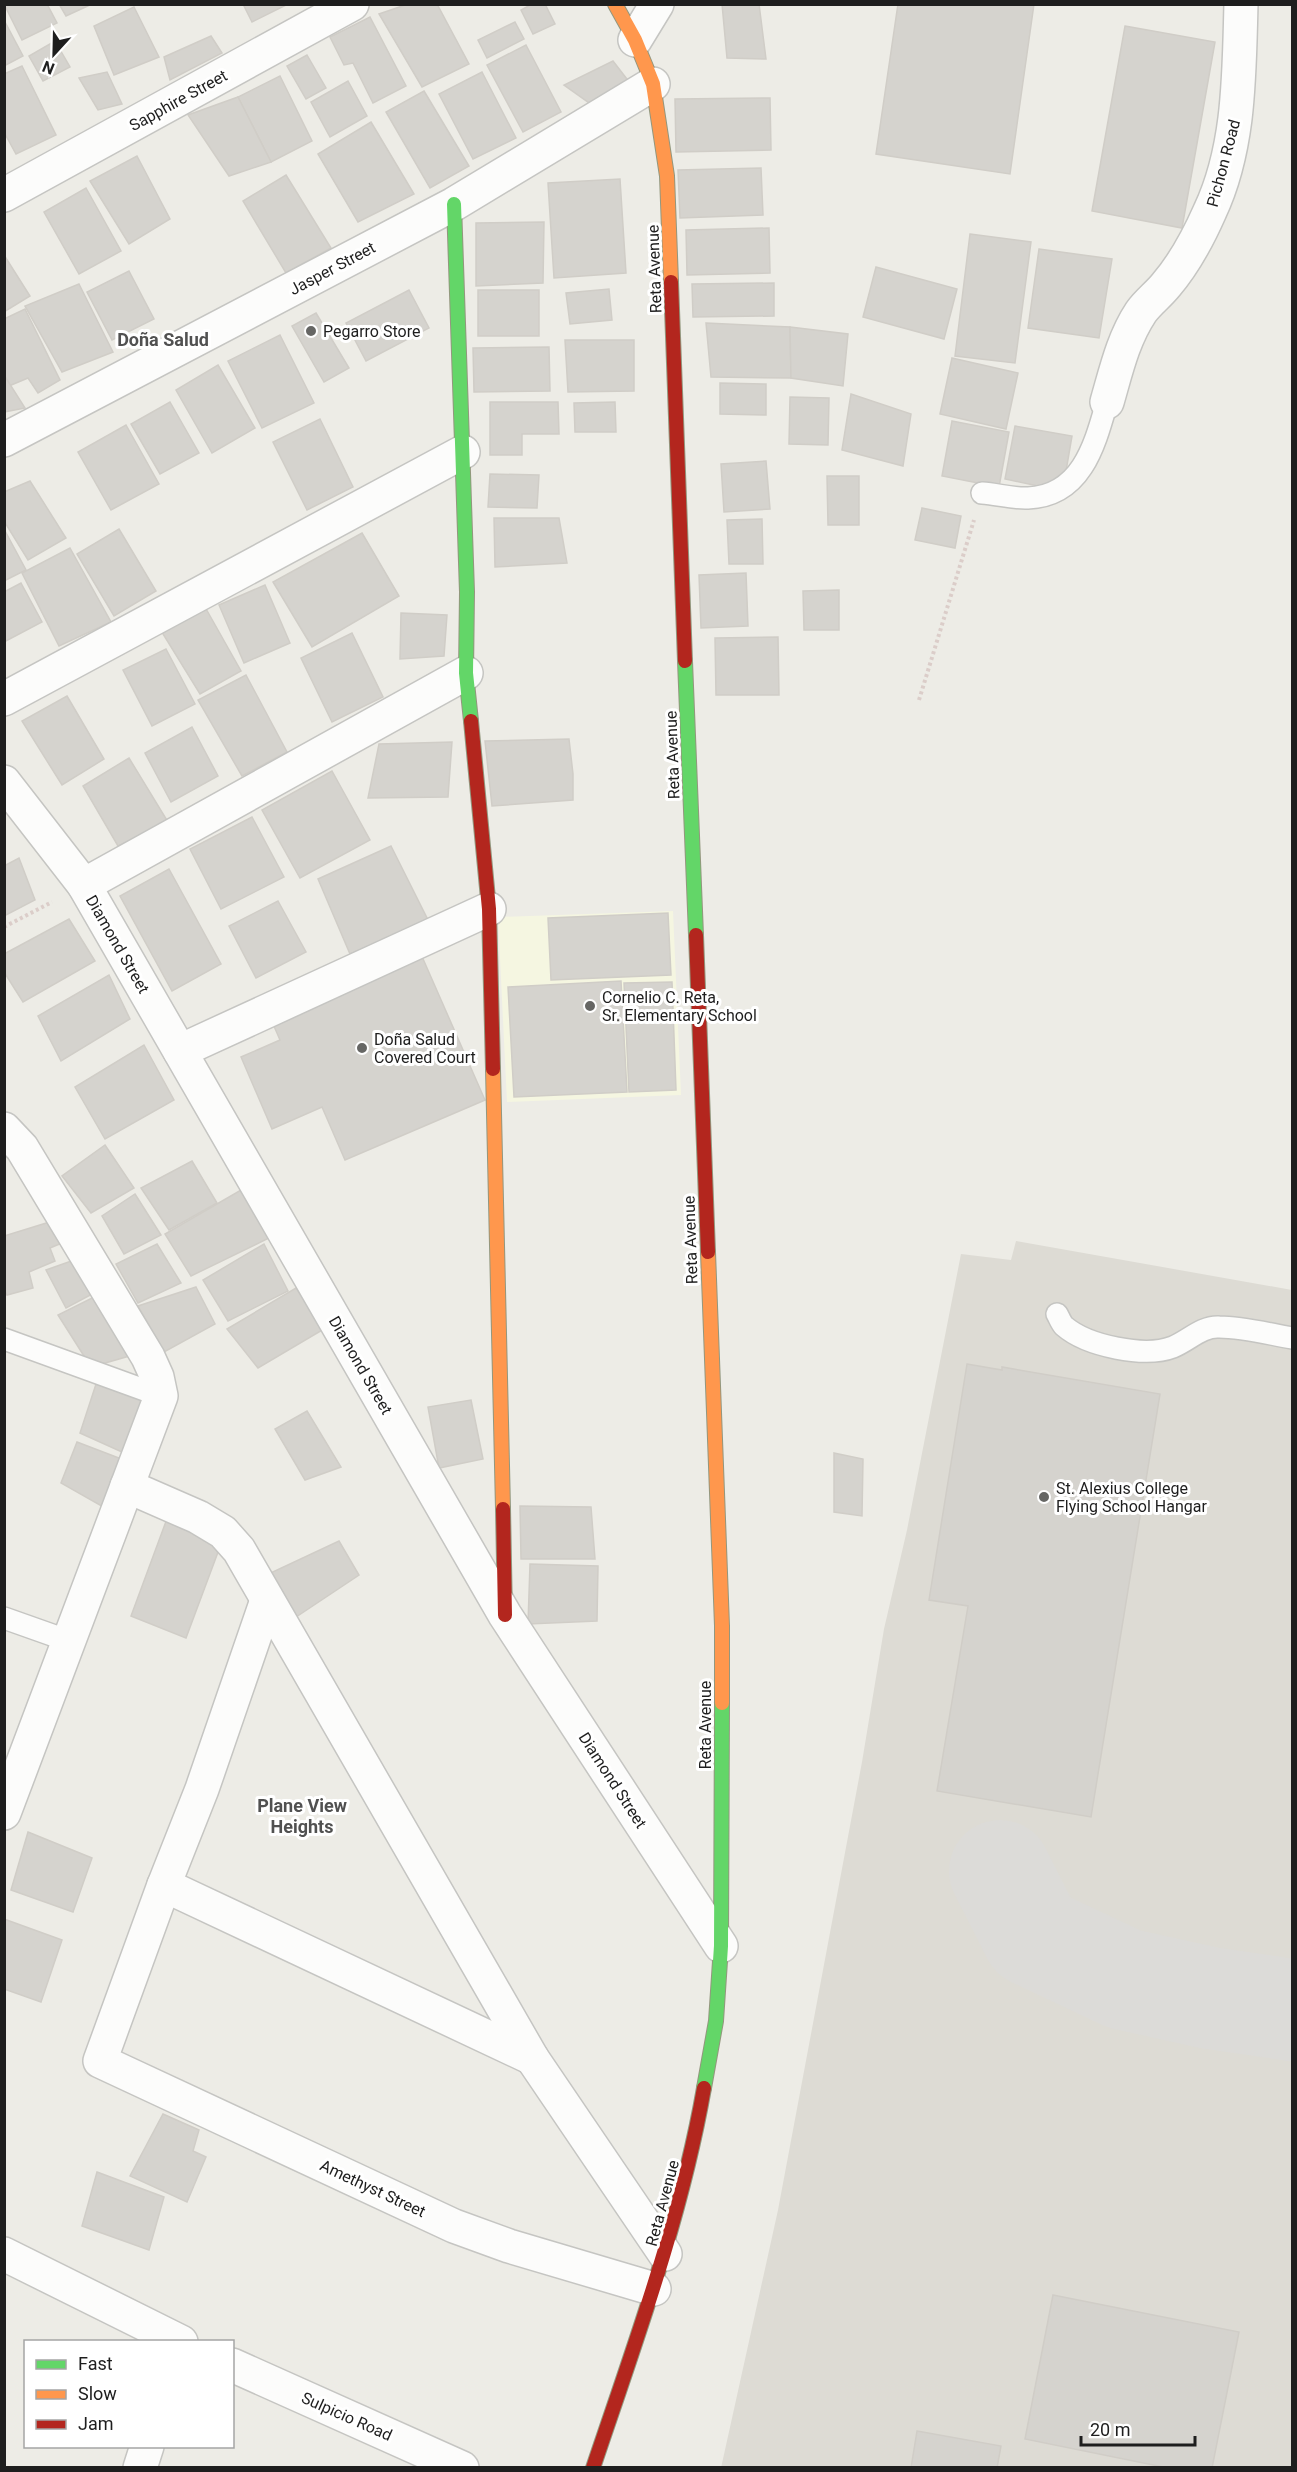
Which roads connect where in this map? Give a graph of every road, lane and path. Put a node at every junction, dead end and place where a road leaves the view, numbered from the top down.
1 (352, 4) edge
2 (615, 4) edge
3 (657, 4) edge
4 (1241, 4) edge
5 (635, 40) junction
6 (653, 84) junction
7 (4, 195) edge
8 (454, 204) junction
9 (1107, 402) joint
10 (4, 440) edge
11 (463, 452) junction
12 (982, 493) joint
13 (465, 673) junction
14 (4, 699) edge
15 (919, 700) dead end
16 (4, 782) edge
17 (84, 885) junction
18 (489, 909) junction
19 (4, 927) edge
20 (180, 1051) junction
21 (4, 1129) edge
22 (1057, 1314) dead end
23 (1293, 1338) edge
24 (4, 1339) edge
25 (161, 1396) junction
26 (127, 1486) junction
27 (267, 1600) junction
28 (505, 1615) junction
29 (4, 1618) edge
30 (69, 1641) junction
31 (4, 1813) edge
32 (164, 1885) junction
33 (721, 1946) junction
34 (532, 2058) junction
35 (4, 2254) edge
36 (665, 2254) junction
37 (654, 2289) junction
38 (179, 2340) edge
39 (234, 2366) edge
40 (146, 2448) edge
41 (140, 2468) edge
42 (462, 2468) edge
43 (593, 2468) edge

1 - 7 street, Sapphire Street
2 - 5 street, Reta Avenue
3 - 5 street
4 - 9 street, Pichon Road
5 - 6 street, Reta Avenue
6 - 8 street, Jasper Street
6 - 33 street, Reta Avenue
8 - 10 street, Jasper Street
8 - 11 street
9 - 12 lane
11 - 13 street
11 - 14 street
12 - 15 path
13 - 17 street
13 - 18 street
16 - 17 street, Diamond Street
17 - 19 path
17 - 20 street, Diamond Street
18 - 20 street
18 - 28 street
20 - 28 street, Diamond Street
21 - 25 street
22 - 23 lane
24 - 25 lane
25 - 26 street
26 - 27 street
26 - 30 street
27 - 32 street
27 - 34 street
28 - 33 street, Diamond Street
29 - 30 lane
30 - 31 street
32 - 34 street
32 - 37 street, Amethyst Street
33 - 36 street, Reta Avenue
34 - 36 street
35 - 38 street
36 - 37 street, Reta Avenue
37 - 43 street, Reta Avenue
39 - 42 street, Sulpicio Road
40 - 41 street

